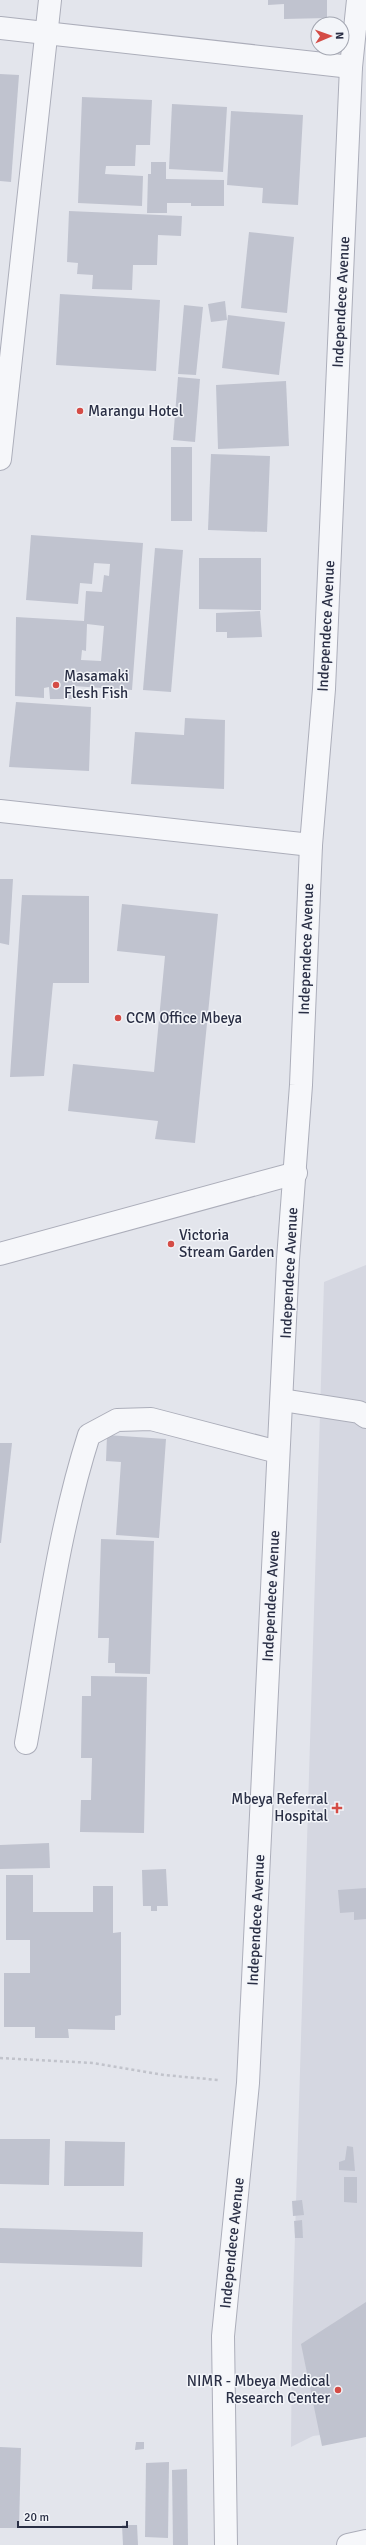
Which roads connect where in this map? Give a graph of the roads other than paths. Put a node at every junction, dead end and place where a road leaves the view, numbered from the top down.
1 (50, 0) edge
2 (358, 0) edge
3 (0, 28) edge
4 (47, 33) junction
5 (351, 67) junction
6 (0, 460) edge
7 (0, 811) edge
8 (311, 845) junction
9 (296, 1173) junction
10 (0, 1254) edge
11 (282, 1400) junction
12 (366, 1417) edge
13 (278, 1452) junction
14 (26, 1743) dead end
15 (366, 2541) edge
16 (226, 2545) edge
17 (348, 2545) edge

1 - 4 street
2 - 5 street, Independece Avenue
3 - 4 street
4 - 5 street
4 - 6 street
5 - 8 street, Independece Avenue
7 - 8 street
8 - 9 street, Independece Avenue
9 - 10 street
9 - 11 street, Independece Avenue
11 - 12 street
11 - 13 street, Independece Avenue
13 - 14 street
13 - 16 street, Independece Avenue
15 - 17 street

